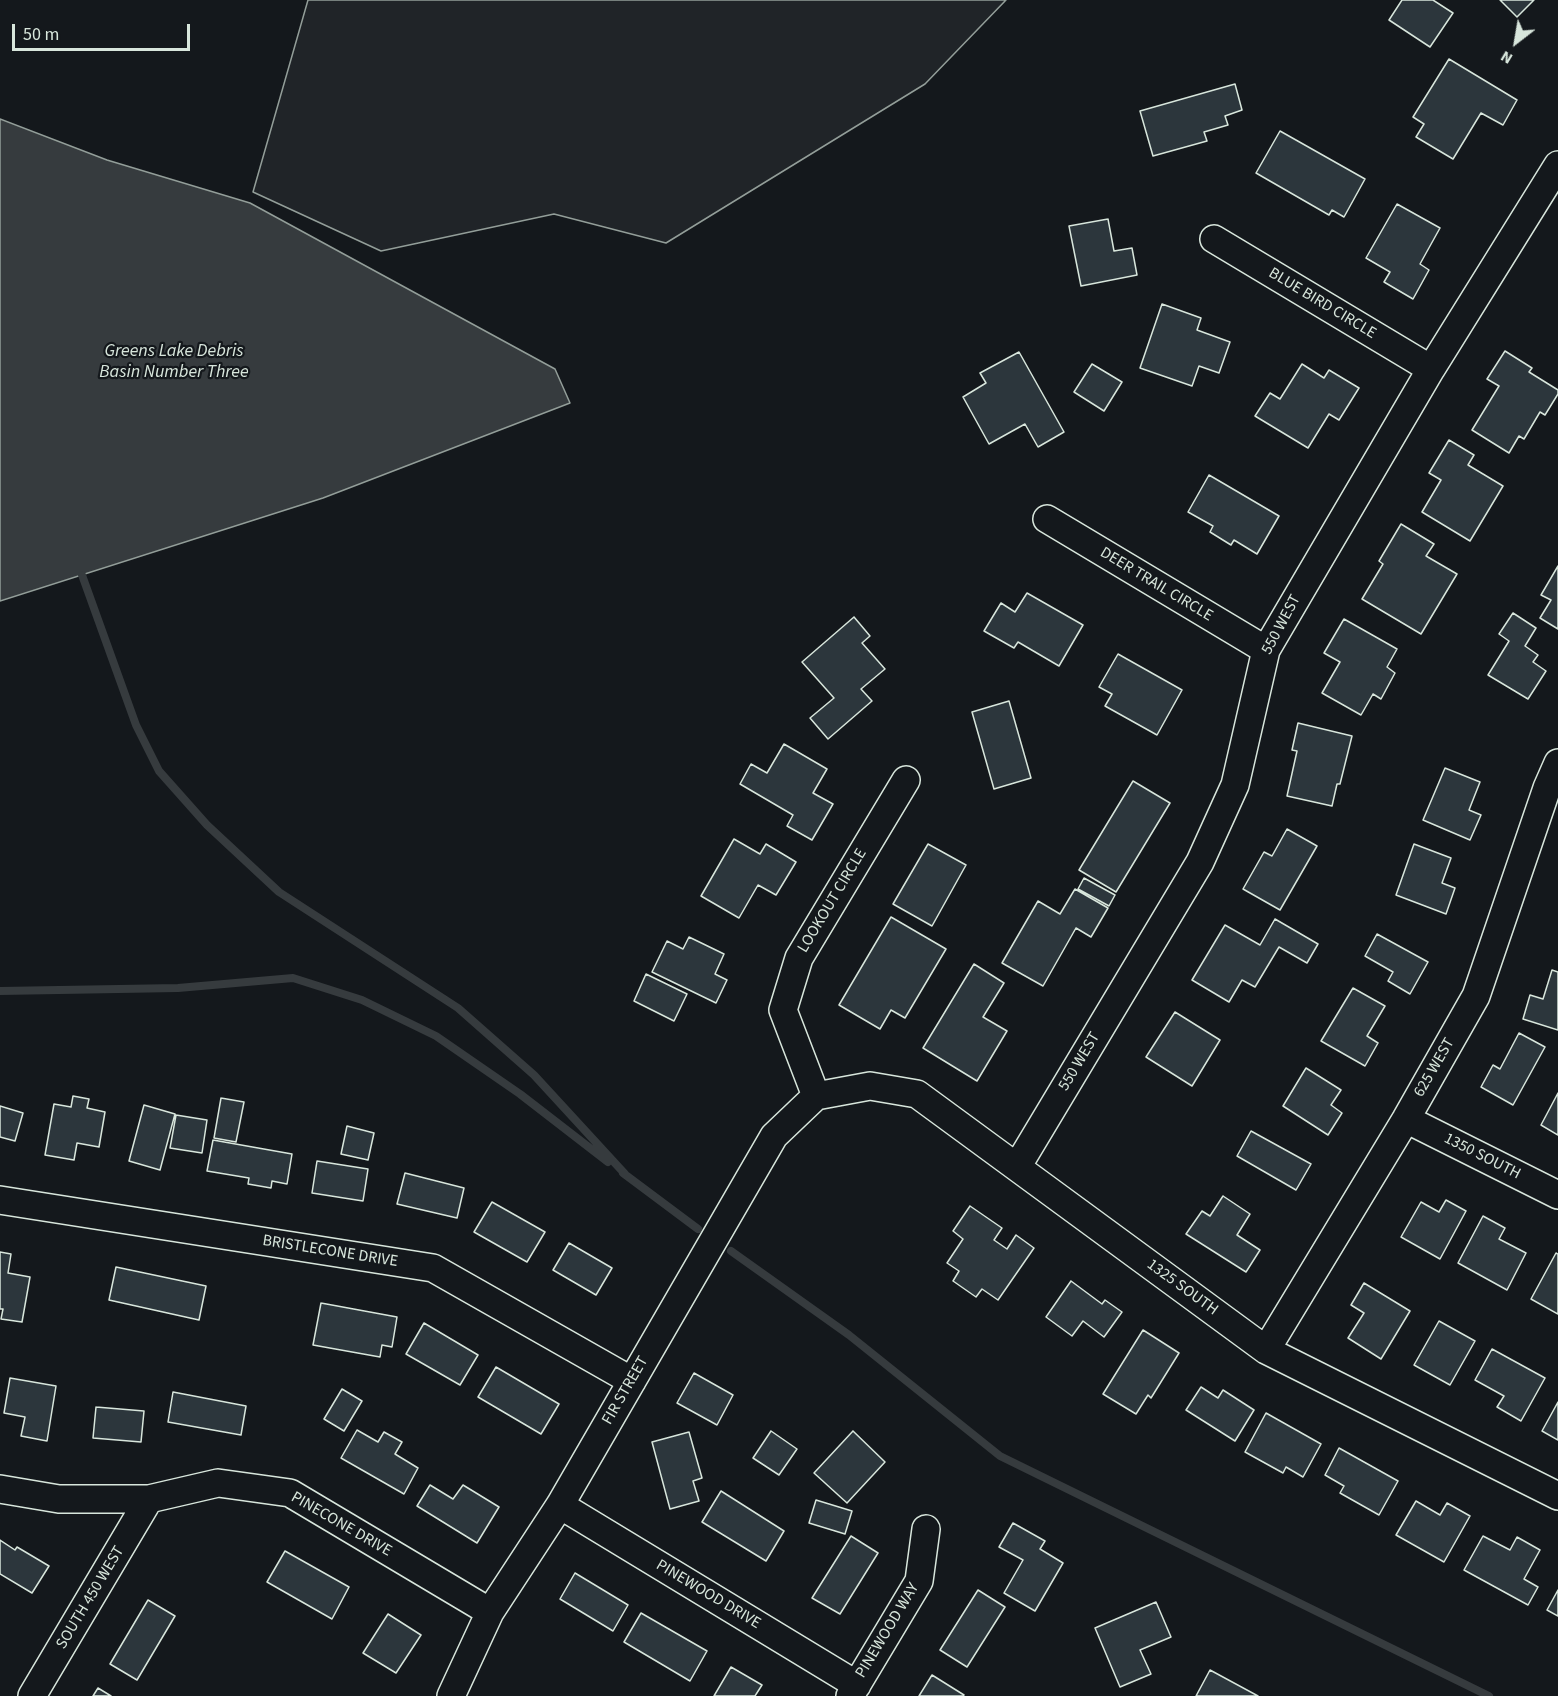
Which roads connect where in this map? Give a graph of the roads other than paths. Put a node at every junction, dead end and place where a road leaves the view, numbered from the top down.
1 (1558, 165) edge
2 (1214, 239) dead end
3 (1431, 369) junction
4 (1047, 519) dead end
5 (1266, 650) junction
6 (1558, 763) edge
7 (906, 780) dead end
8 (816, 1096) junction
9 (1406, 1119) junction
10 (1017, 1167) junction
11 (1558, 1195) edge
12 (0, 1200) edge
13 (1266, 1350) junction
14 (632, 1381) junction
15 (0, 1489) edge
16 (1558, 1496) edge
17 (149, 1499) junction
18 (560, 1504) junction
19 (926, 1529) dead end
20 (490, 1612) junction
21 (853, 1690) edge
22 (32, 1696) edge
23 (451, 1696) edge

1 - 3 street, 550 WEST
2 - 3 street, BLUE BIRD CIRCLE
3 - 5 street, 550 WEST
4 - 5 street, DEER TRAIL CIRCLE
5 - 10 street, 550 WEST
6 - 9 street, 625 WEST
7 - 8 street, LOOKOUT CIRCLE
8 - 10 street, 1325 SOUTH
8 - 14 street, FIR STREET
9 - 11 street, 1350 SOUTH
9 - 13 street, 625 WEST
10 - 13 street, 1325 SOUTH
12 - 14 street, BRISTLECONE DRIVE
13 - 16 street, 1325 SOUTH
14 - 18 street, FIR STREET
15 - 17 street, PINECONE DRIVE
17 - 20 street, PINECONE DRIVE
17 - 22 street, SOUTH 450 WEST
18 - 20 street, FIR STREET
18 - 21 street, PINEWOOD DRIVE
19 - 21 street, PINEWOOD WAY
20 - 23 street, FIR STREET

